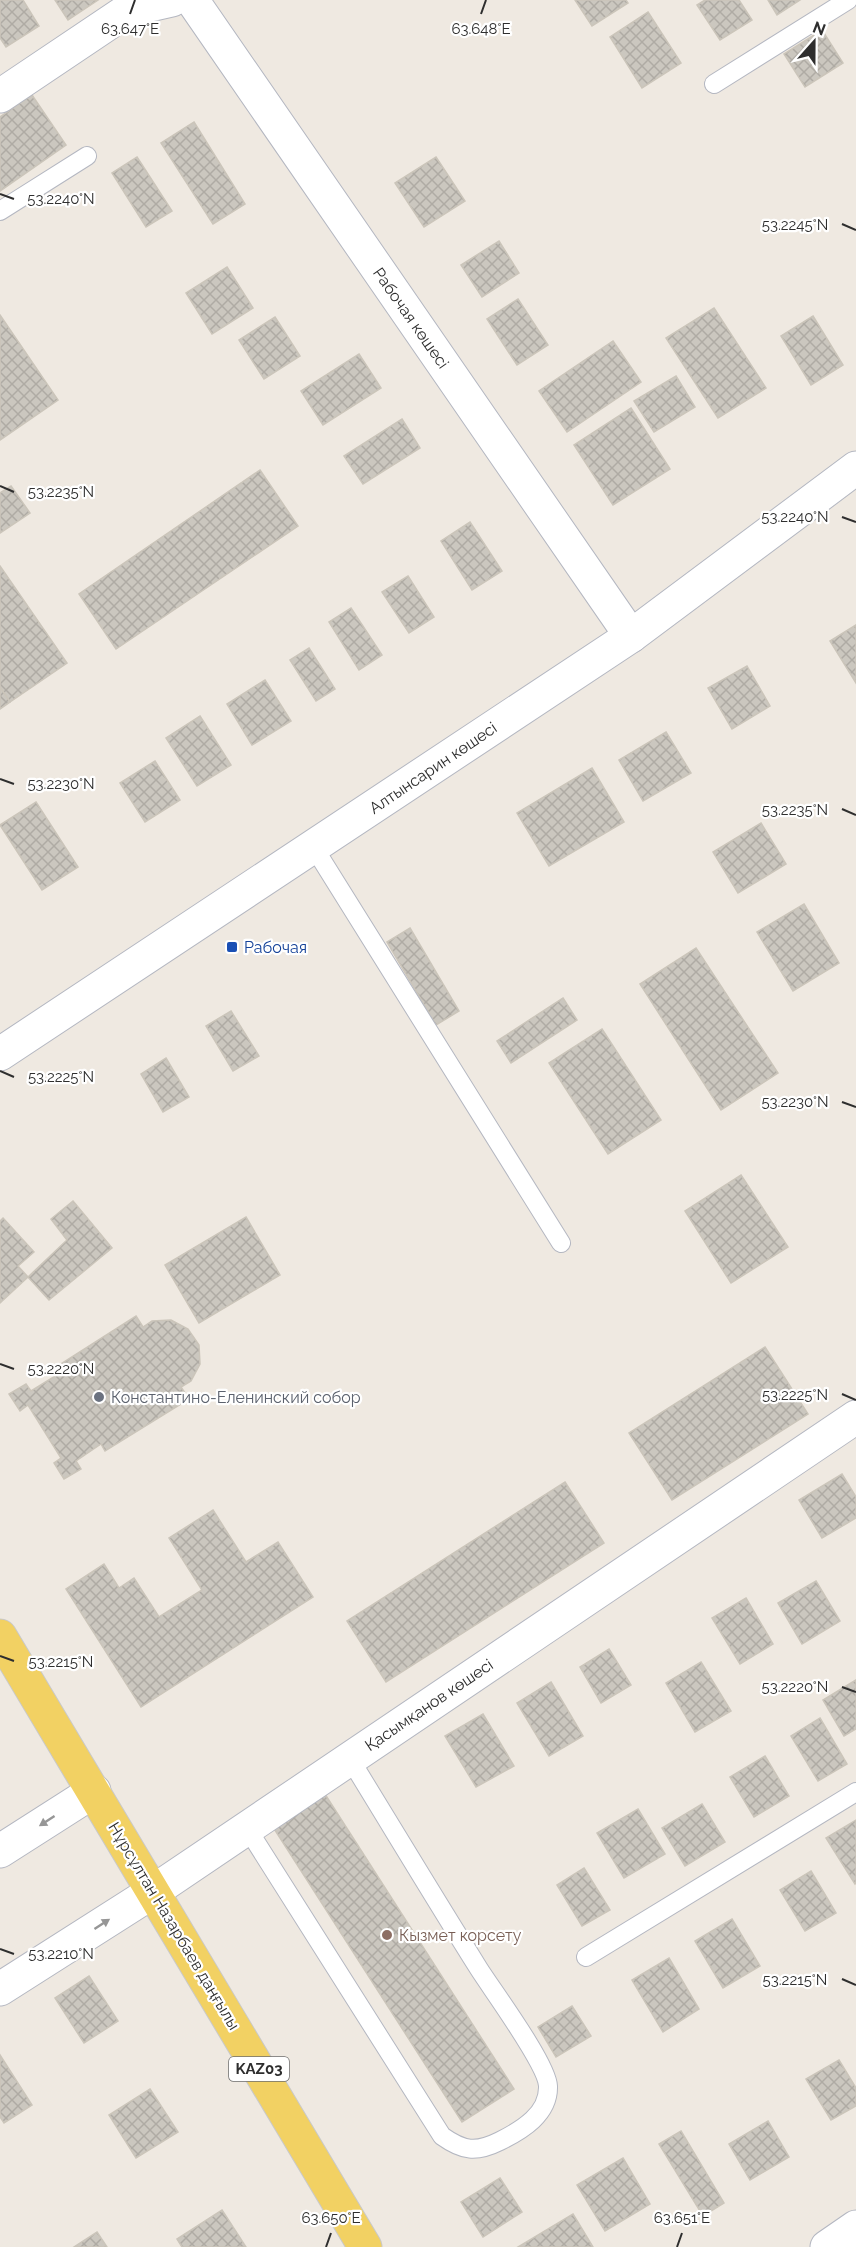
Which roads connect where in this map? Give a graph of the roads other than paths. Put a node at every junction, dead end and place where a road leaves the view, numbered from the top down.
1 (172, 0) edge
2 (192, 0) edge
3 (848, 0) edge
4 (714, 84) dead end
5 (0, 96) edge
6 (87, 156) dead end
7 (0, 211) edge
8 (856, 468) edge
9 (631, 636) junction
10 (314, 846) junction
11 (0, 1054) edge
12 (561, 1243) dead end
13 (856, 1417) edge
14 (0, 1636) edge
15 (350, 1759) junction
16 (94, 1791) junction
17 (856, 1792) edge
18 (248, 1828) junction
19 (0, 1851) edge
20 (154, 1891) junction
21 (586, 1957) dead end
22 (0, 1989) edge
23 (856, 2227) edge
24 (365, 2247) edge
25 (827, 2247) edge

1 - 5 street
2 - 9 street, Рабочая көшесі
3 - 4 lane
6 - 7 lane
8 - 9 street, Алтынсарин көшесі
9 - 10 street, Алтынсарин көшесі
10 - 11 street, Алтынсарин көшесі
10 - 12 lane
13 - 15 street, Қасымқанов көшесі
14 - 16 main road, Нұрсұлтан Назарбаев даңғылы / KАZ03
15 - 18 street, Қасымқанов көшесі
15 - 18 lane
16 -> 19 street
16 - 20 main road, Нұрсұлтан Назарбаев даңғылы / KАZ03
17 - 21 lane
18 - 20 street, Қасымқанов көшесі
22 -> 20 street, Қасымқанов көшесі
20 - 24 main road, Нұрсұлтан Назарбаев даңғылы / KАZ03
23 - 25 street

